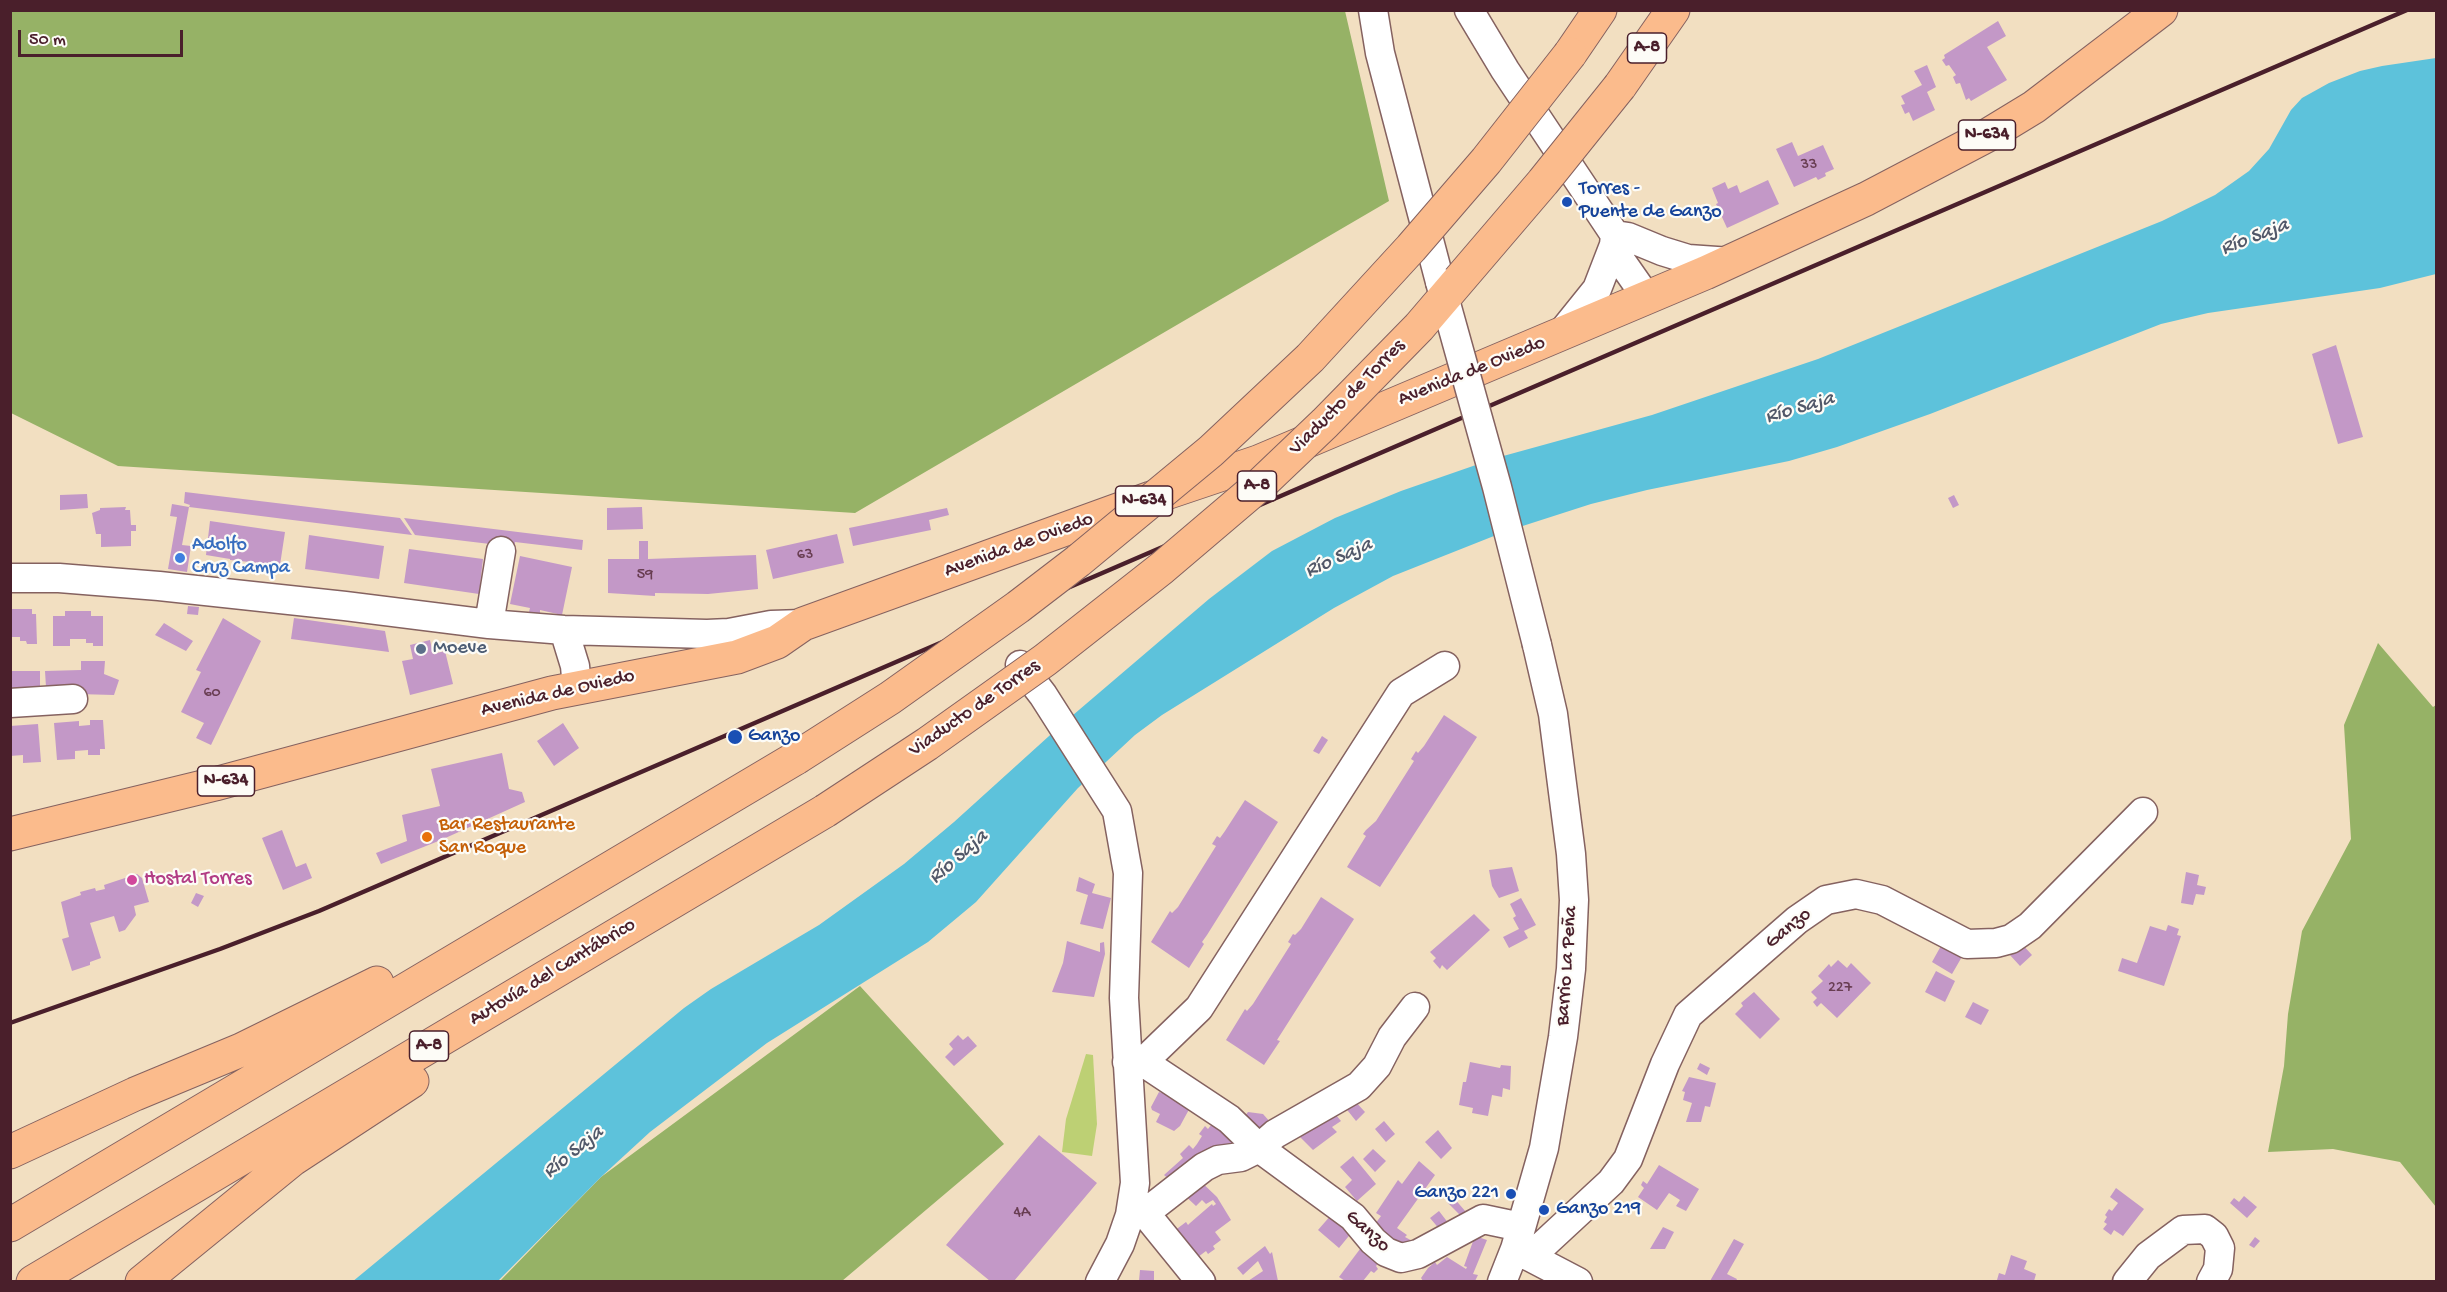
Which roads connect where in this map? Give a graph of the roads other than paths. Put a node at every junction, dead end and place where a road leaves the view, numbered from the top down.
1 (1373, 10) edge
2 (1469, 10) edge
3 (1600, 10) edge
4 (1673, 10) edge
5 (2161, 10) edge
6 (1619, 239) junction
7 (1731, 262) junction
8 (1647, 298) junction
9 (1560, 335) junction
10 (501, 551) dead end
11 (10, 578) edge
12 (489, 624) junction
13 (803, 624) junction
14 (564, 630) junction
15 (1020, 665) dead end
16 (1445, 666) dead end
17 (577, 687) junction
18 (73, 699) dead end
19 (10, 703) edge
20 (790, 762) junction
21 (825, 811) junction
22 (2143, 812) dead end
23 (10, 834) edge
24 (1415, 1008) dead end
25 (1135, 1062) junction
26 (1259, 1148) junction
27 (10, 1152) edge
28 (1138, 1214) junction
29 (10, 1225) edge
30 (1522, 1244) junction
31 (33, 1281) edge
32 (142, 1281) edge
33 (1100, 1281) edge
34 (1201, 1281) edge
35 (1502, 1281) edge
36 (1578, 1281) edge
37 (2127, 1281) edge
38 (2211, 1281) edge

1 - 30 street, Barrio La Peña, bridge
2 - 6 street
3 - 20 highway, bridge
4 - 21 highway, Viaducto de Torres / A-8, bridge
5 - 7 highway, Avenida de Oviedo / N-634
6 - 7 street
6 - 8 street
6 - 9 street
7 - 8 highway, Avenida de Oviedo / N-634
8 - 9 highway, Avenida de Oviedo / N-634
9 - 13 highway, Avenida de Oviedo / N-634
10 - 12 street
11 - 12 street
12 - 14 street
13 - 14 street
13 - 17 highway, Avenida de Oviedo / N-634
14 - 17 street
15 - 25 street
16 - 25 street
17 - 23 highway, Avenida de Oviedo / N-634
18 - 19 street
20 - 27 highway
20 - 29 highway
21 - 31 highway, Autovía del Cantábrico / A-8
21 - 32 highway
22 - 30 street, Ganzo
24 - 26 street
25 - 26 street, Ganzo
25 - 28 street
26 - 28 street
26 - 30 street, Ganzo
28 - 33 street
28 - 34 street
30 - 35 street, Barrio La Peña
30 - 36 street, Ganzo
37 - 38 street

